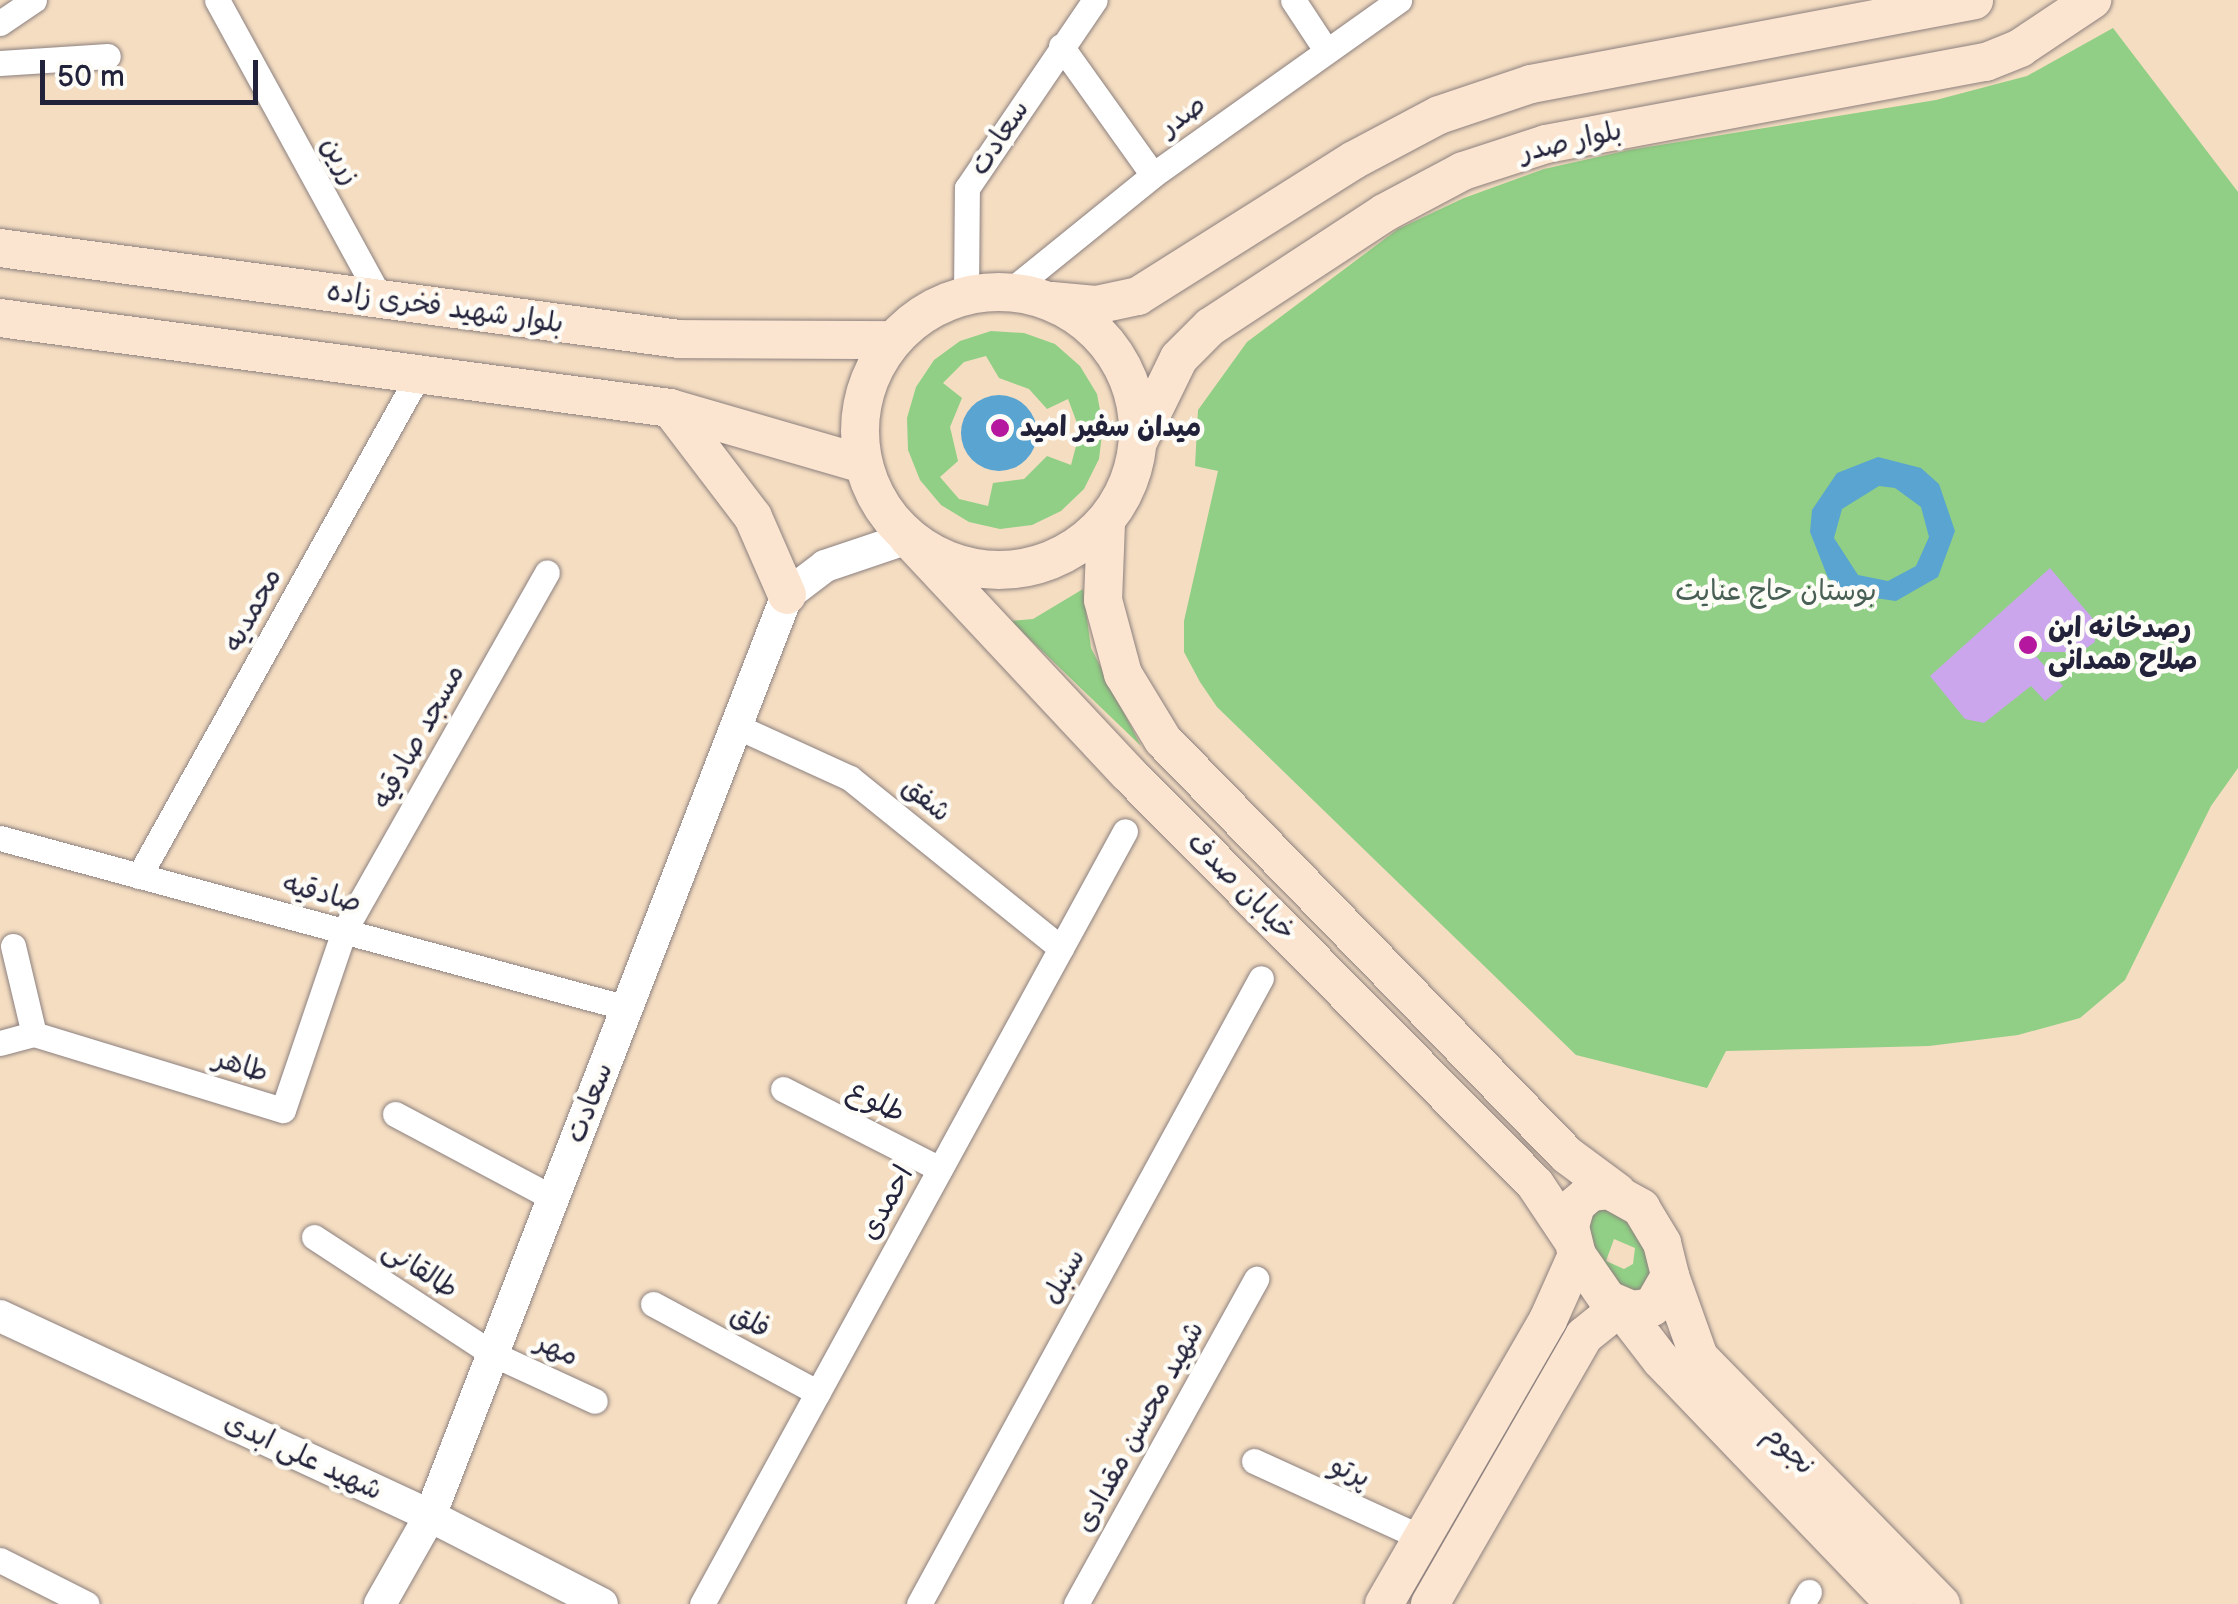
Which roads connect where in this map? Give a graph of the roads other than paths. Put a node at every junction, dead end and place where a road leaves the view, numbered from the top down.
1 (34, 0) edge
2 (217, 0) edge
3 (1293, 0) edge
4 (1400, 0) edge
5 (1974, 0) edge
6 (2092, 0) edge
7 (1087, 3) edge
8 (0, 23) edge
9 (1061, 46) junction
10 (1326, 50) junction
11 (108, 56) dead end
12 (0, 63) edge
13 (1153, 176) junction
14 (0, 248) edge
15 (1010, 291) junction
16 (966, 294) junction
17 (381, 299) junction
18 (1052, 301) junction
19 (0, 318) edge
20 (892, 340) junction
21 (418, 374) junction
22 (670, 408) junction
23 (1138, 442) junction
24 (863, 464) junction
25 (1106, 522) junction
26 (908, 538) junction
27 (547, 572) dead end
28 (788, 596) junction
29 (736, 726) junction
30 (1125, 831) dead end
31 (0, 838) edge
32 (140, 876) junction
33 (344, 931) junction
34 (12, 946) dead end
35 (1062, 948) junction
36 (1261, 978) dead end
37 (628, 1008) junction
38 (34, 1034) junction
39 (0, 1042) edge
40 (784, 1088) dead end
41 (395, 1114) dead end
42 (940, 1168) junction
43 (1618, 1192) junction
44 (554, 1198) junction
45 (314, 1237) dead end
46 (1574, 1246) junction
47 (1670, 1276) junction
48 (1256, 1279) dead end
49 (653, 1304) dead end
50 (1620, 1307) junction
51 (0, 1316) edge
52 (493, 1354) junction
53 (818, 1393) junction
54 (595, 1401) dead end
55 (1254, 1461) dead end
56 (430, 1516) junction
57 (1422, 1538) junction
58 (0, 1560) edge
59 (86, 1604) edge
60 (380, 1604) edge
61 (602, 1604) edge
62 (702, 1604) edge
63 (920, 1604) edge
64 (1076, 1604) edge
65 (1384, 1604) edge
66 (1430, 1604) edge
67 (1895, 1604) edge
68 (1941, 1604) edge

1 - 8 street
2 - 17 street, زرین
3 - 10 street
4 - 10 street, صدر
5 - 18 main road
6 - 23 main road, بلوار صدر
7 - 9 street, سعادت
9 - 13 street
9 - 16 street, سعادت
10 - 13 street, صدر
11 - 12 street
13 - 15 street, صدر
14 - 17 main road, بلوار شهید فخری زاده
15 - 16 main road
15 - 18 main road
16 - 20 main road
17 - 20 main road, بلوار شهید فخری زاده
18 - 23 main road
19 - 21 main road
20 - 24 main road
21 - 22 main road
21 - 32 street, محمدیه
22 - 24 main road
22 - 28 main road
23 - 25 main road
24 - 26 main road
25 - 26 main road
25 - 43 main road, خیابان صدف
26 - 28 street
26 - 46 main road, خیابان صدف
27 - 33 street, مسجد صادقیه
28 - 29 street, سعادت
29 - 35 street, شفق
29 - 37 street, سعادت
30 - 35 street, احمدی
31 - 32 street, صادقیه
32 - 33 street, صادقیه
33 - 37 street, صادقیه
33 - 38 street, طاهر
34 - 38 street
35 - 42 street, احمدی
36 - 63 street, سنبل
37 - 44 street, سعادت
38 - 39 street
40 - 42 street, طلوع
41 - 44 street
42 - 53 street, احمدی
43 - 46 main road
43 - 47 main road
44 - 52 street, سعادت
45 - 52 street, طالقانی
46 - 50 main road
46 - 57 main road
47 - 50 main road
47 - 68 main road, نجوم
48 - 64 street, شهید محسن مقدادی
49 - 53 street, فلق
50 - 66 main road
50 - 67 main road, نجوم
51 - 56 street, شهید علی ابدی
52 - 54 street, مهر
52 - 56 street, سعادت
53 - 62 street, احمدی
55 - 57 street, پرتو
56 - 60 street, سعادت
56 - 61 street, شهید علی ابدی
57 - 65 main road
58 - 59 street

